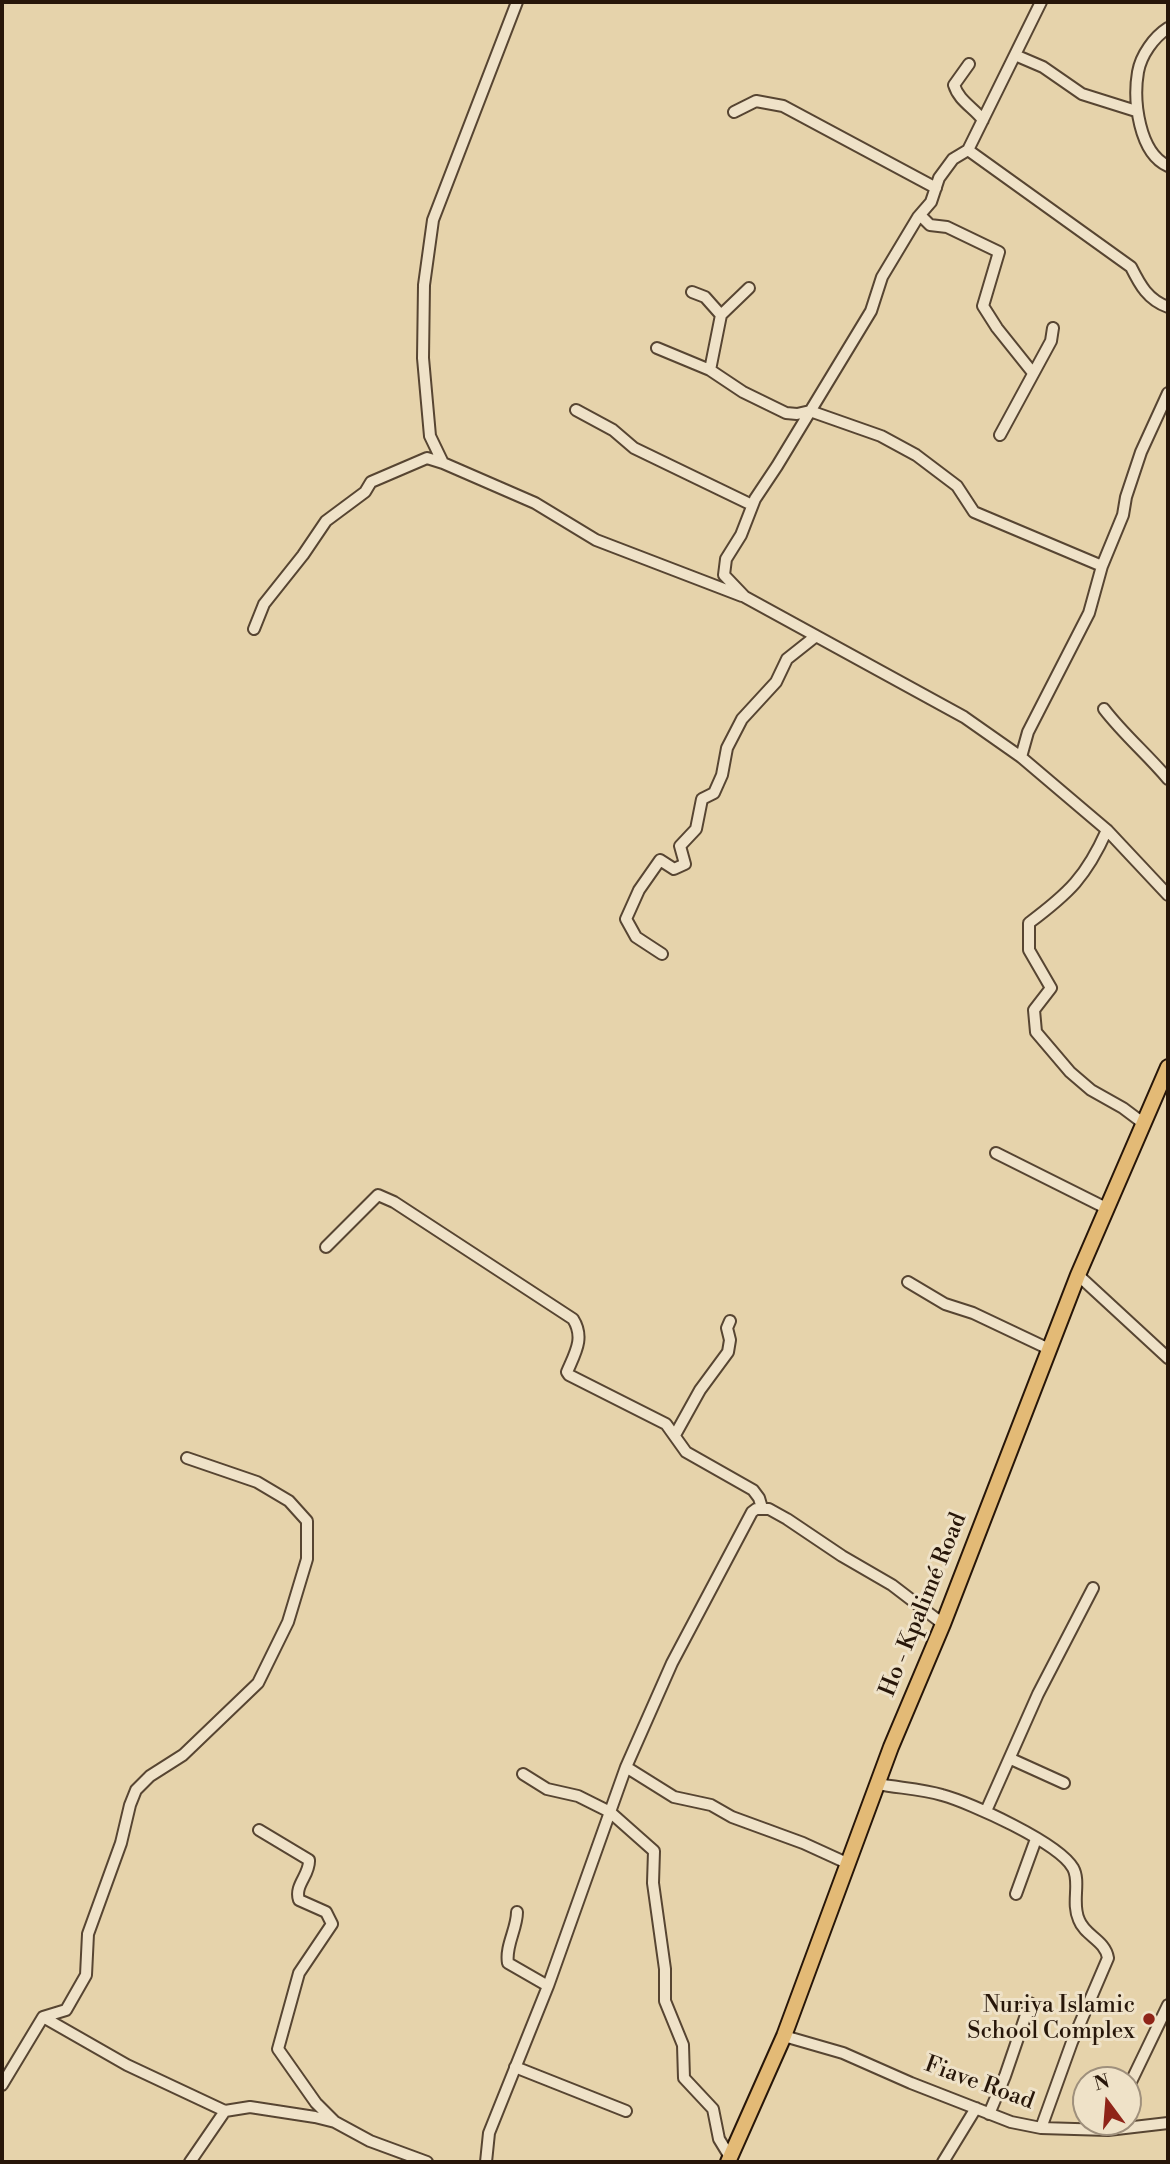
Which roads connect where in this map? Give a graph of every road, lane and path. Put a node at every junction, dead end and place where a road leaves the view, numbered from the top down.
1 (517, 2) edge
2 (1041, 2) edge
3 (1168, 28) edge
4 (1015, 55) junction
5 (969, 64) dead end
6 (1136, 111) junction
7 (734, 112) dead end
8 (983, 120) junction
9 (968, 150) junction
10 (1168, 166) edge
11 (936, 188) junction
12 (920, 215) junction
13 (749, 288) dead end
14 (692, 292) dead end
15 (1168, 307) edge
16 (721, 315) junction
17 (1053, 328) dead end
18 (657, 348) dead end
19 (710, 370) junction
20 (1033, 373) junction
21 (1168, 393) edge
22 (576, 410) dead end
23 (810, 411) junction
24 (1000, 435) dead end
25 (443, 463) junction
26 (752, 505) junction
27 (1102, 566) junction
28 (745, 597) junction
29 (254, 629) dead end
30 (816, 636) junction
31 (1104, 709) dead end
32 (1021, 757) junction
33 (1168, 779) edge
34 (1107, 830) junction
35 (1168, 895) edge
36 (662, 954) dead end
37 (1168, 1067) edge
38 (1143, 1123) junction
39 (996, 1153) dead end
40 (1106, 1208) junction
41 (326, 1247) dead end
42 (1078, 1275) junction
43 (908, 1282) dead end
44 (730, 1321) dead end
45 (1049, 1349) junction
46 (1168, 1358) edge
47 (675, 1435) junction
48 (187, 1458) dead end
49 (762, 1508) junction
50 (1093, 1588) dead end
51 (943, 1624) junction
52 (1011, 1759) junction
53 (626, 1767) junction
54 (523, 1774) dead end
55 (1064, 1783) dead end
56 (878, 1784) junction
57 (986, 1811) junction
58 (610, 1812) junction
59 (259, 1830) dead end
60 (1036, 1839) junction
61 (849, 1864) junction
62 (1016, 1894) dead end
63 (517, 1912) dead end
64 (548, 1986) junction
65 (1030, 2003) dead end
66 (1168, 2006) edge
67 (43, 2017) junction
68 (784, 2036) junction
69 (1139, 2066) edge
70 (515, 2067) junction
71 (2, 2085) edge
72 (976, 2108) junction
73 (626, 2110) dead end
74 (225, 2111) junction
75 (989, 2114) junction
76 (335, 2122) junction
77 (1168, 2123) edge
78 (1142, 2124) edge
79 (1072, 2127) edge
80 (1041, 2128) junction
81 (729, 2160) edge
82 (190, 2162) edge
83 (427, 2162) edge
84 (486, 2162) edge
85 (943, 2162) edge

1 - 25 street
2 - 4 street
3 - 6 street
4 - 6 street
4 - 8 street
5 - 8 street
6 - 10 street
7 - 11 street
8 - 9 street
9 - 11 street
9 - 15 street
11 - 12 street
12 - 20 street
12 - 23 street
13 - 16 street
14 - 16 street
16 - 19 street
17 - 20 street
18 - 19 street
19 - 23 street
20 - 24 street
21 - 27 street
22 - 26 street
23 - 26 street
23 - 27 street
25 - 28 street
25 - 29 street
26 - 28 street
27 - 32 street
28 - 30 street
30 - 32 street
30 - 36 street
31 - 33 street
32 - 34 street
34 - 35 street
34 - 38 street
37 - 38 main road, Ho - Kpalimé Road
38 - 40 main road, Ho - Kpalimé Road
39 - 40 street
40 - 42 main road, Ho - Kpalimé Road
41 - 47 street
42 - 45 main road, Ho - Kpalimé Road
42 - 46 street
43 - 45 street
44 - 47 street
45 - 51 main road, Ho - Kpalimé Road
47 - 49 street
48 - 67 street
49 - 51 street
49 - 53 street
50 - 52 street
51 - 56 main road, Ho - Kpalimé Road
52 - 55 street
52 - 57 street
53 - 58 street
53 - 61 street
54 - 58 street
56 - 57 street
56 - 61 main road, Ho - Kpalimé Road
57 - 60 street
58 - 64 street
58 - 81 street
59 - 76 street
60 - 62 street
60 - 80 street
61 - 68 main road, Ho - Kpalimé Road
63 - 64 street
64 - 70 street
65 - 75 street
66 - 69 street
67 - 71 street
67 - 74 street
68 - 72 street, Fiave Road
68 - 81 main road, Ho - Kpalimé Road
70 - 73 street
70 - 84 street
72 - 75 street, Fiave Road
72 - 85 street
74 - 76 street
74 - 82 street
75 - 80 street, Fiave Road
76 - 83 street
77 - 78 street, Fiave Road
79 - 80 street, Fiave Road

